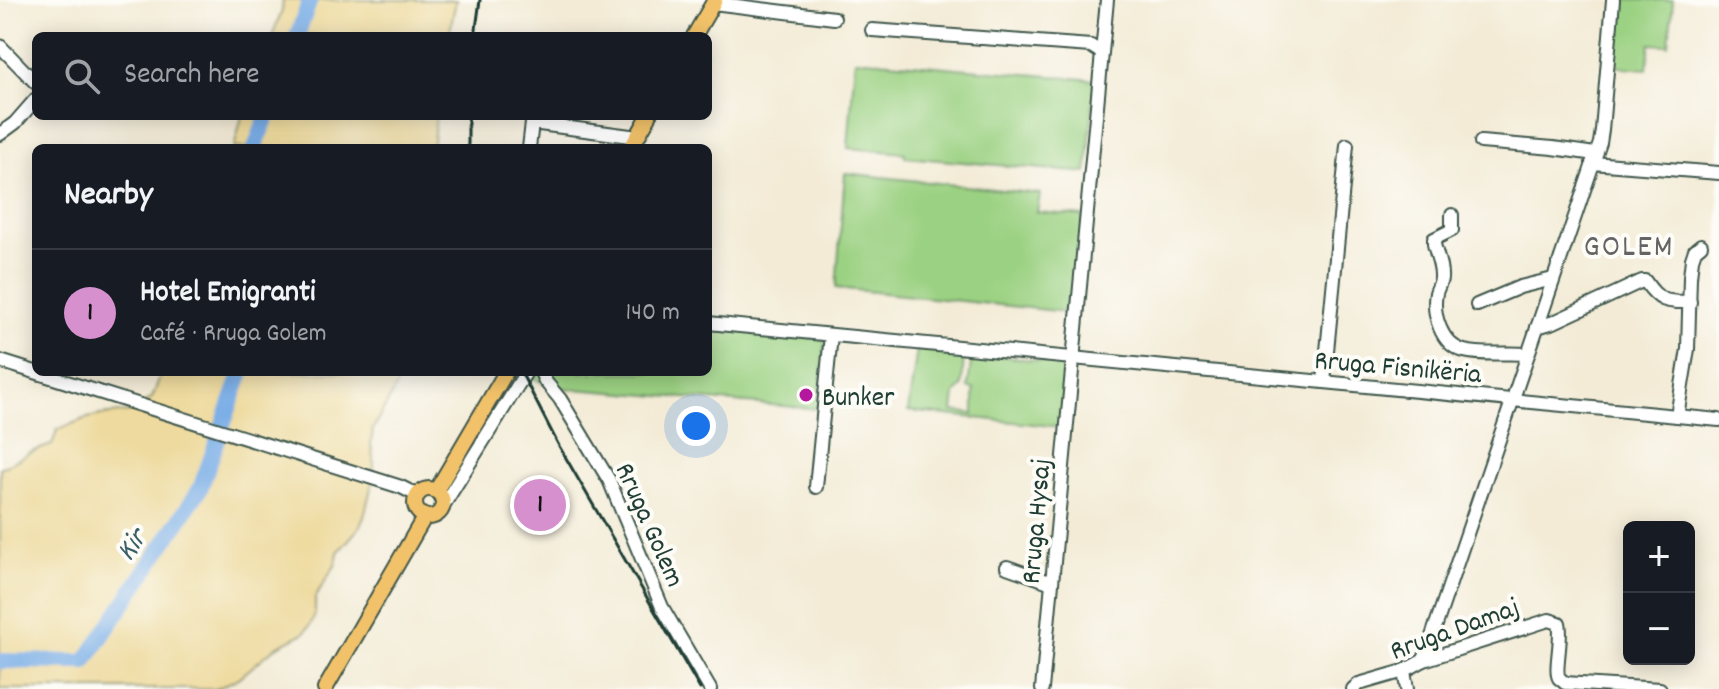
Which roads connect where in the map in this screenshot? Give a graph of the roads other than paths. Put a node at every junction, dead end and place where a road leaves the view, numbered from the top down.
1 (1107, 0) edge
2 (1613, 0) edge
3 (714, 2) edge
4 (834, 18) dead end
5 (872, 30) dead end
6 (696, 32) edge
7 (0, 46) edge
8 (1102, 53) junction
9 (32, 79) edge
10 (32, 104) edge
11 (647, 120) edge
12 (0, 134) edge
13 (634, 142) edge
14 (1481, 142) dead end
15 (529, 144) edge
16 (1347, 145) dead end
17 (1594, 159) junction
18 (1719, 173) edge
19 (1452, 215) dead end
20 (1701, 245) dead end
21 (1553, 279) junction
22 (1690, 302) junction
23 (1477, 305) dead end
24 (712, 323) edge
25 (1537, 327) junction
26 (831, 335) junction
27 (1527, 354) junction
28 (1073, 358) junction
29 (0, 361) edge
30 (32, 371) edge
31 (48, 376) edge
32 (504, 376) edge
33 (523, 376) edge
34 (525, 376) edge
35 (543, 376) edge
36 (1324, 382) junction
37 (1512, 400) junction
38 (1677, 416) junction
39 (1719, 420) edge
40 (816, 487) dead end
41 (436, 491) junction
42 (417, 495) junction
43 (441, 509) junction
44 (425, 516) junction
45 (1007, 567) dead end
46 (1052, 583) junction
47 (1424, 660) junction
48 (1404, 671) junction
49 (325, 689) edge
50 (710, 689) edge
51 (1042, 689) edge
52 (1353, 689) edge
53 (1407, 689) edge
54 (1660, 689) edge

1 - 8 street
2 - 17 street
3 - 4 street
3 - 6 main road
5 - 8 street
7 - 9 street
8 - 28 street
10 - 12 street
11 - 13 main road
13 - 15 street
14 - 17 street
16 - 36 street
17 - 18 street
17 - 21 street
19 - 27 street
20 - 22 street
21 - 23 street
21 - 25 street
22 - 25 street
22 - 38 street
24 - 26 street, Rruga Fisnikëria
25 - 27 street
26 - 28 street, Rruga Fisnikëria
26 - 40 street
27 - 37 street
28 - 36 street, Rruga Fisnikëria
28 - 46 street, Rruga Hysaj
29 - 30 street
31 - 42 street
32 - 41 main road
33 - 43 street
34 - 35 street
35 - 50 street, Rruga Golem
36 - 37 street, Rruga Fisnikëria
37 - 38 street, Rruga Fisnikëria
37 - 47 street
38 - 39 street, Rruga Fisnikëria
41 - 42 main road
41 - 43 main road
42 - 44 main road
43 - 44 main road
44 - 49 main road
45 - 46 street
46 - 51 street, Rruga Hysaj
47 - 48 street, Rruga Damaj
47 - 54 street, Rruga Damaj
48 - 52 street, Rruga Damaj
48 - 53 street

